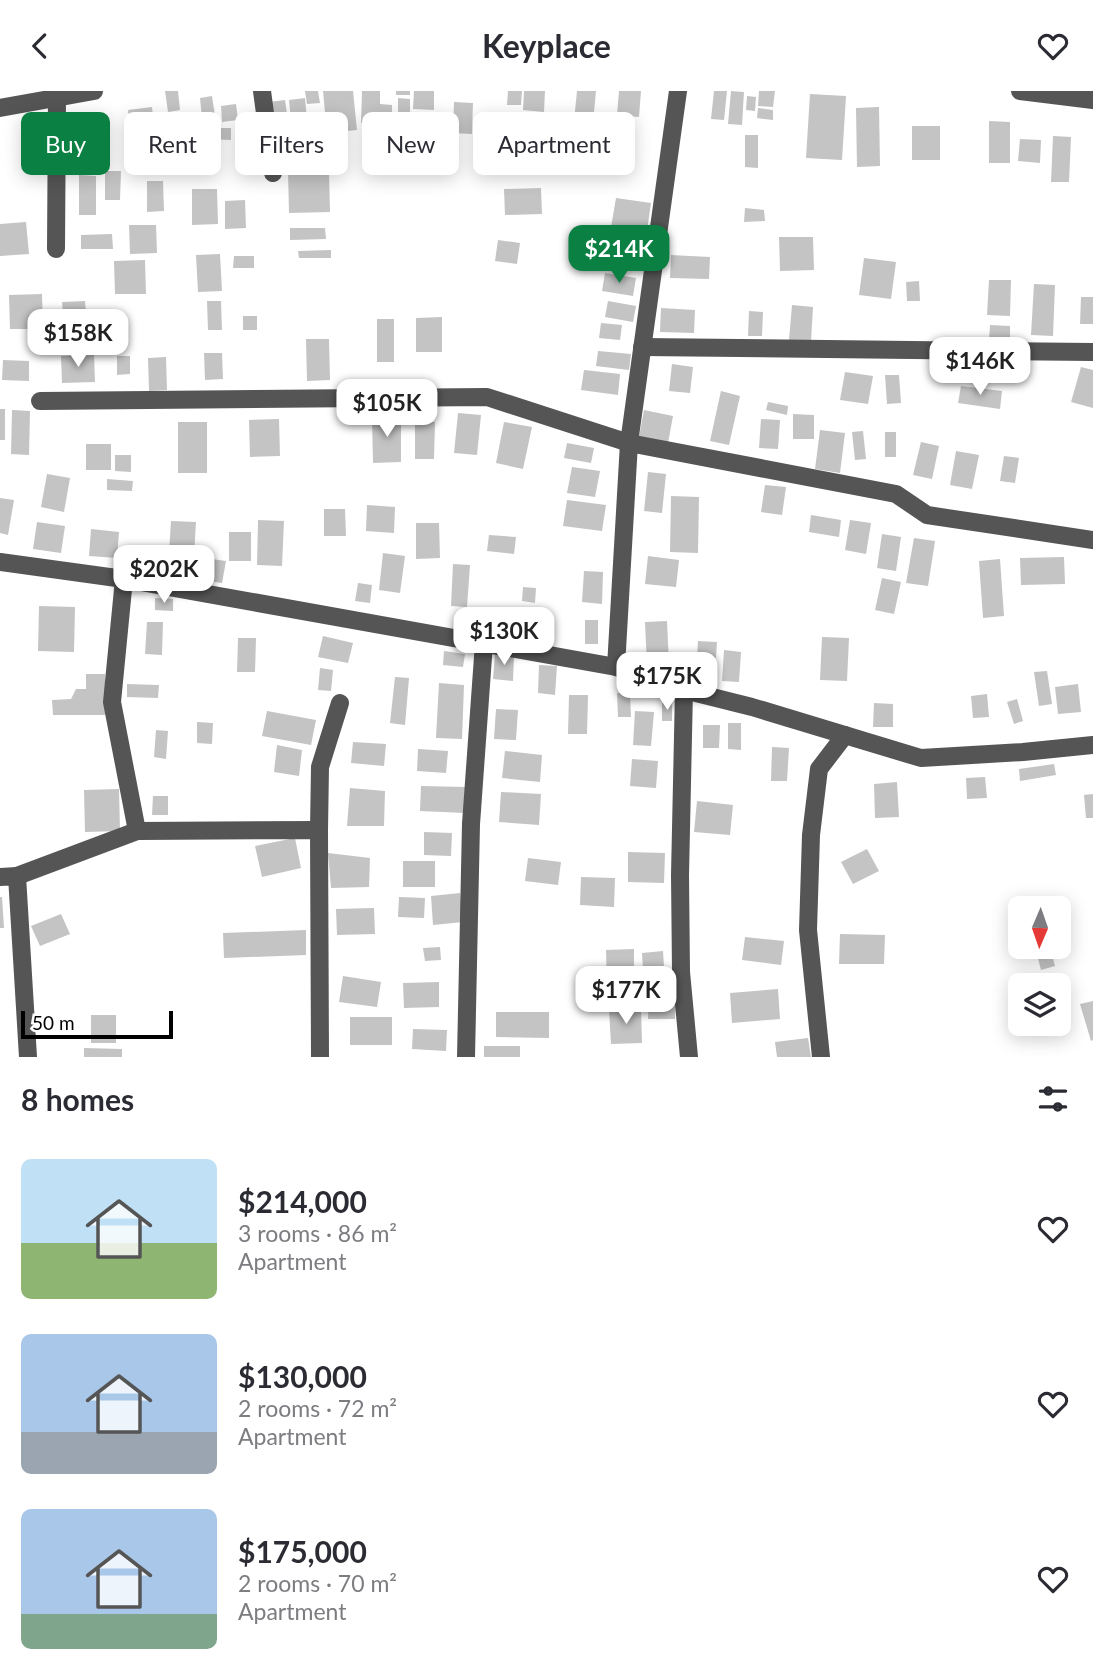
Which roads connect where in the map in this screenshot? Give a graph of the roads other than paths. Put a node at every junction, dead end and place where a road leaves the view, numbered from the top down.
1 (94, 91) edge
2 (262, 91) edge
3 (678, 91) edge
4 (1020, 91) edge
5 (57, 98) junction
6 (1093, 100) edge
7 (0, 109) edge
8 (265, 112) edge
9 (56, 249) dead end
10 (642, 347) junction
11 (1093, 352) edge
12 (40, 401) dead end
13 (629, 443) junction
14 (1093, 540) edge
15 (0, 562) edge
16 (124, 579) junction
17 (484, 643) junction
18 (616, 667) junction
19 (684, 690) junction
20 (340, 703) dead end
21 (845, 735) junction
22 (1093, 745) edge
23 (319, 830) junction
24 (137, 831) junction
25 (8, 876) edge
26 (28, 1057) edge
27 (320, 1057) edge
28 (466, 1057) edge
29 (689, 1057) edge
30 (821, 1057) edge

1 - 5 street
2 - 8 street
3 - 10 street
4 - 6 street
5 - 7 street
5 - 9 street
10 - 11 street
10 - 13 street
12 - 13 street
13 - 14 street
13 - 18 street
15 - 16 street
16 - 17 street
16 - 24 street
17 - 18 street
17 - 28 street
18 - 19 street
19 - 21 street
19 - 29 street
20 - 23 street
21 - 22 street
21 - 30 street
23 - 24 street
23 - 27 street
24 - 25 street
25 - 26 street

